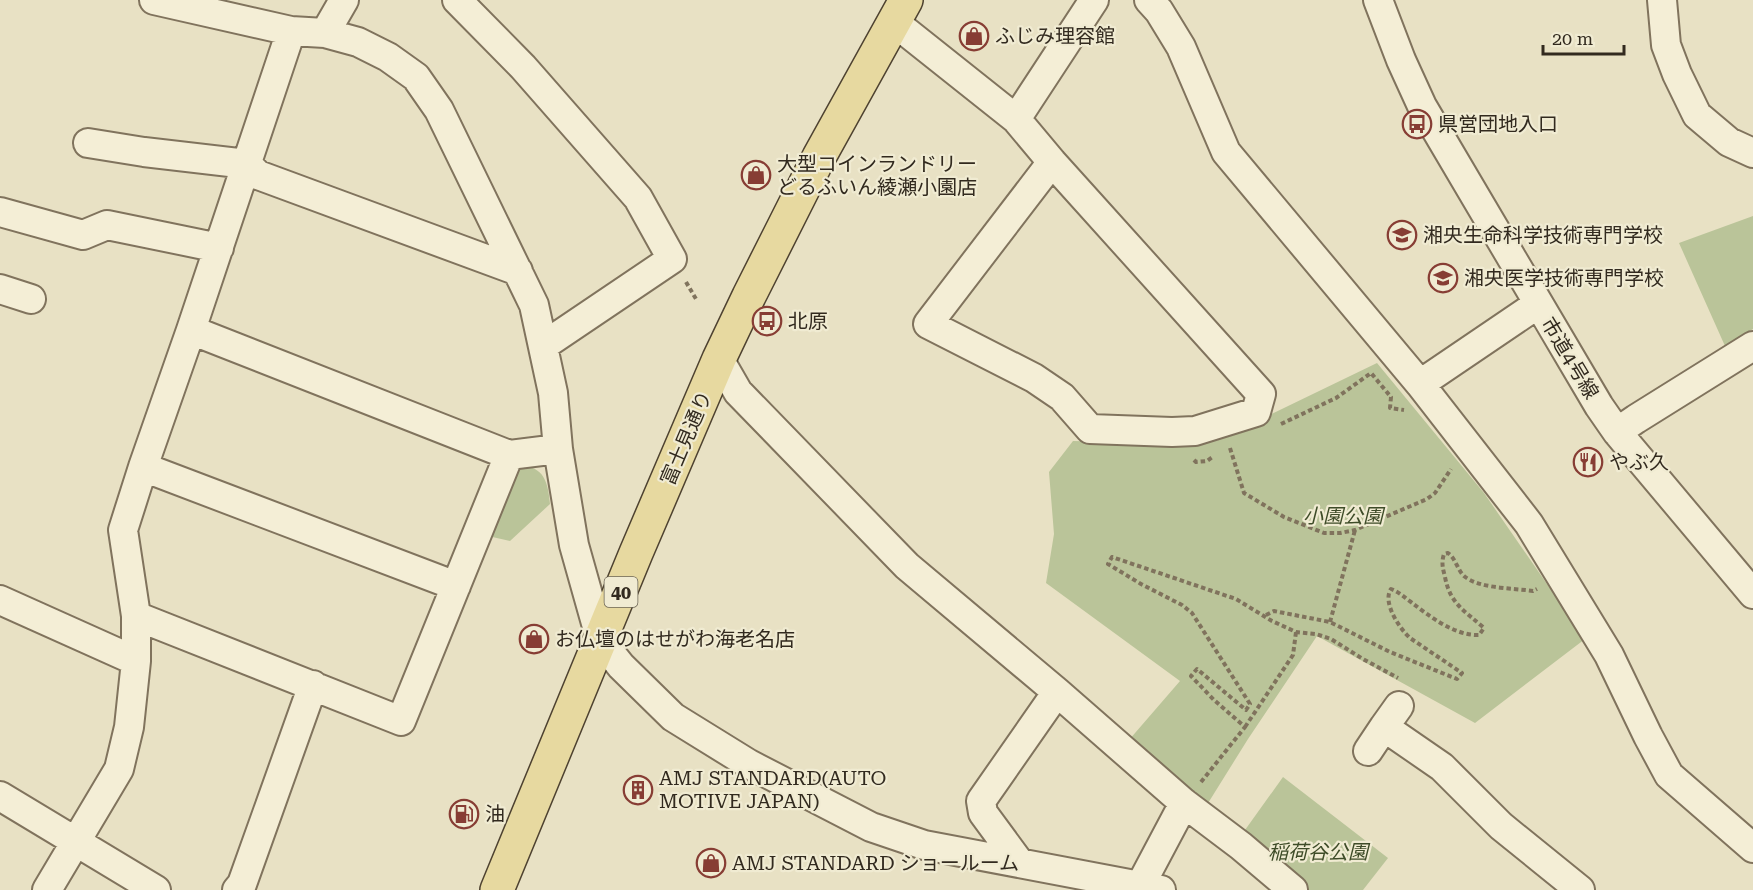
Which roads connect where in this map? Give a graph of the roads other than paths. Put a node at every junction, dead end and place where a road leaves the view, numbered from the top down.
1 (154, 0) edge
2 (344, 0) edge
3 (457, 0) edge
4 (1094, 0) edge
5 (1149, 0) edge
6 (1378, 0) edge
7 (1662, 0) edge
8 (900, 11) edge
9 (291, 31) junction
10 (325, 33) junction
11 (1016, 119) junction
12 (88, 143) dead end
13 (1753, 153) edge
14 (1052, 162) junction
15 (247, 165) junction
16 (0, 212) edge
17 (219, 248) junction
18 (518, 272) junction
19 (0, 289) edge
20 (31, 299) dead end
21 (1538, 304) junction
22 (191, 330) junction
23 (543, 346) junction
24 (1753, 346) edge
25 (719, 359) junction
26 (1420, 384) junction
27 (1617, 432) junction
28 (558, 449) junction
29 (509, 455) junction
30 (143, 467) junction
31 (456, 586) junction
32 (1753, 594) edge
33 (0, 600) edge
34 (136, 616) junction
35 (601, 641) junction
36 (136, 661) junction
37 (313, 685) junction
38 (1057, 692) junction
39 (1368, 751) dead end
40 (0, 796) edge
41 (1184, 803) junction
42 (77, 841) junction
43 (1753, 848) edge
44 (1019, 862) junction
45 (1147, 888) edge
46 (46, 890) edge
47 (156, 890) edge
48 (237, 890) edge
49 (497, 890) edge
50 (1293, 890) edge
51 (1580, 890) edge

1 - 9 street
2 - 10 street
3 - 23 street
4 - 11 street
5 - 26 street
6 - 21 street, 市道4号線
7 - 13 street
8 - 11 street
8 - 25 main road, 富士見通り / 40
9 - 10 street
9 - 15 street
10 - 18 street
11 - 14 street
12 - 15 street
14 - 14 street
15 - 17 street
15 - 18 street
16 - 17 street
17 - 22 street
18 - 23 street
19 - 20 street
21 - 26 street
21 - 27 street, 市道4号線
22 - 29 street
22 - 30 street
23 - 28 street
24 - 27 street
25 - 35 main road, 富士見通り / 40
25 - 38 street
26 - 43 street
27 - 32 street, 市道4号線
28 - 29 street
28 - 35 street
29 - 31 street
30 - 31 street
30 - 34 street
31 - 37 street
33 - 36 street
34 - 36 street
34 - 37 street
35 - 44 street
35 - 49 main road, 富士見通り / 40
36 - 42 street
37 - 48 street
38 - 41 street
38 - 44 street
39 - 51 street
40 - 42 street
41 - 45 street
41 - 50 street
42 - 46 street
42 - 47 street
44 - 45 street

